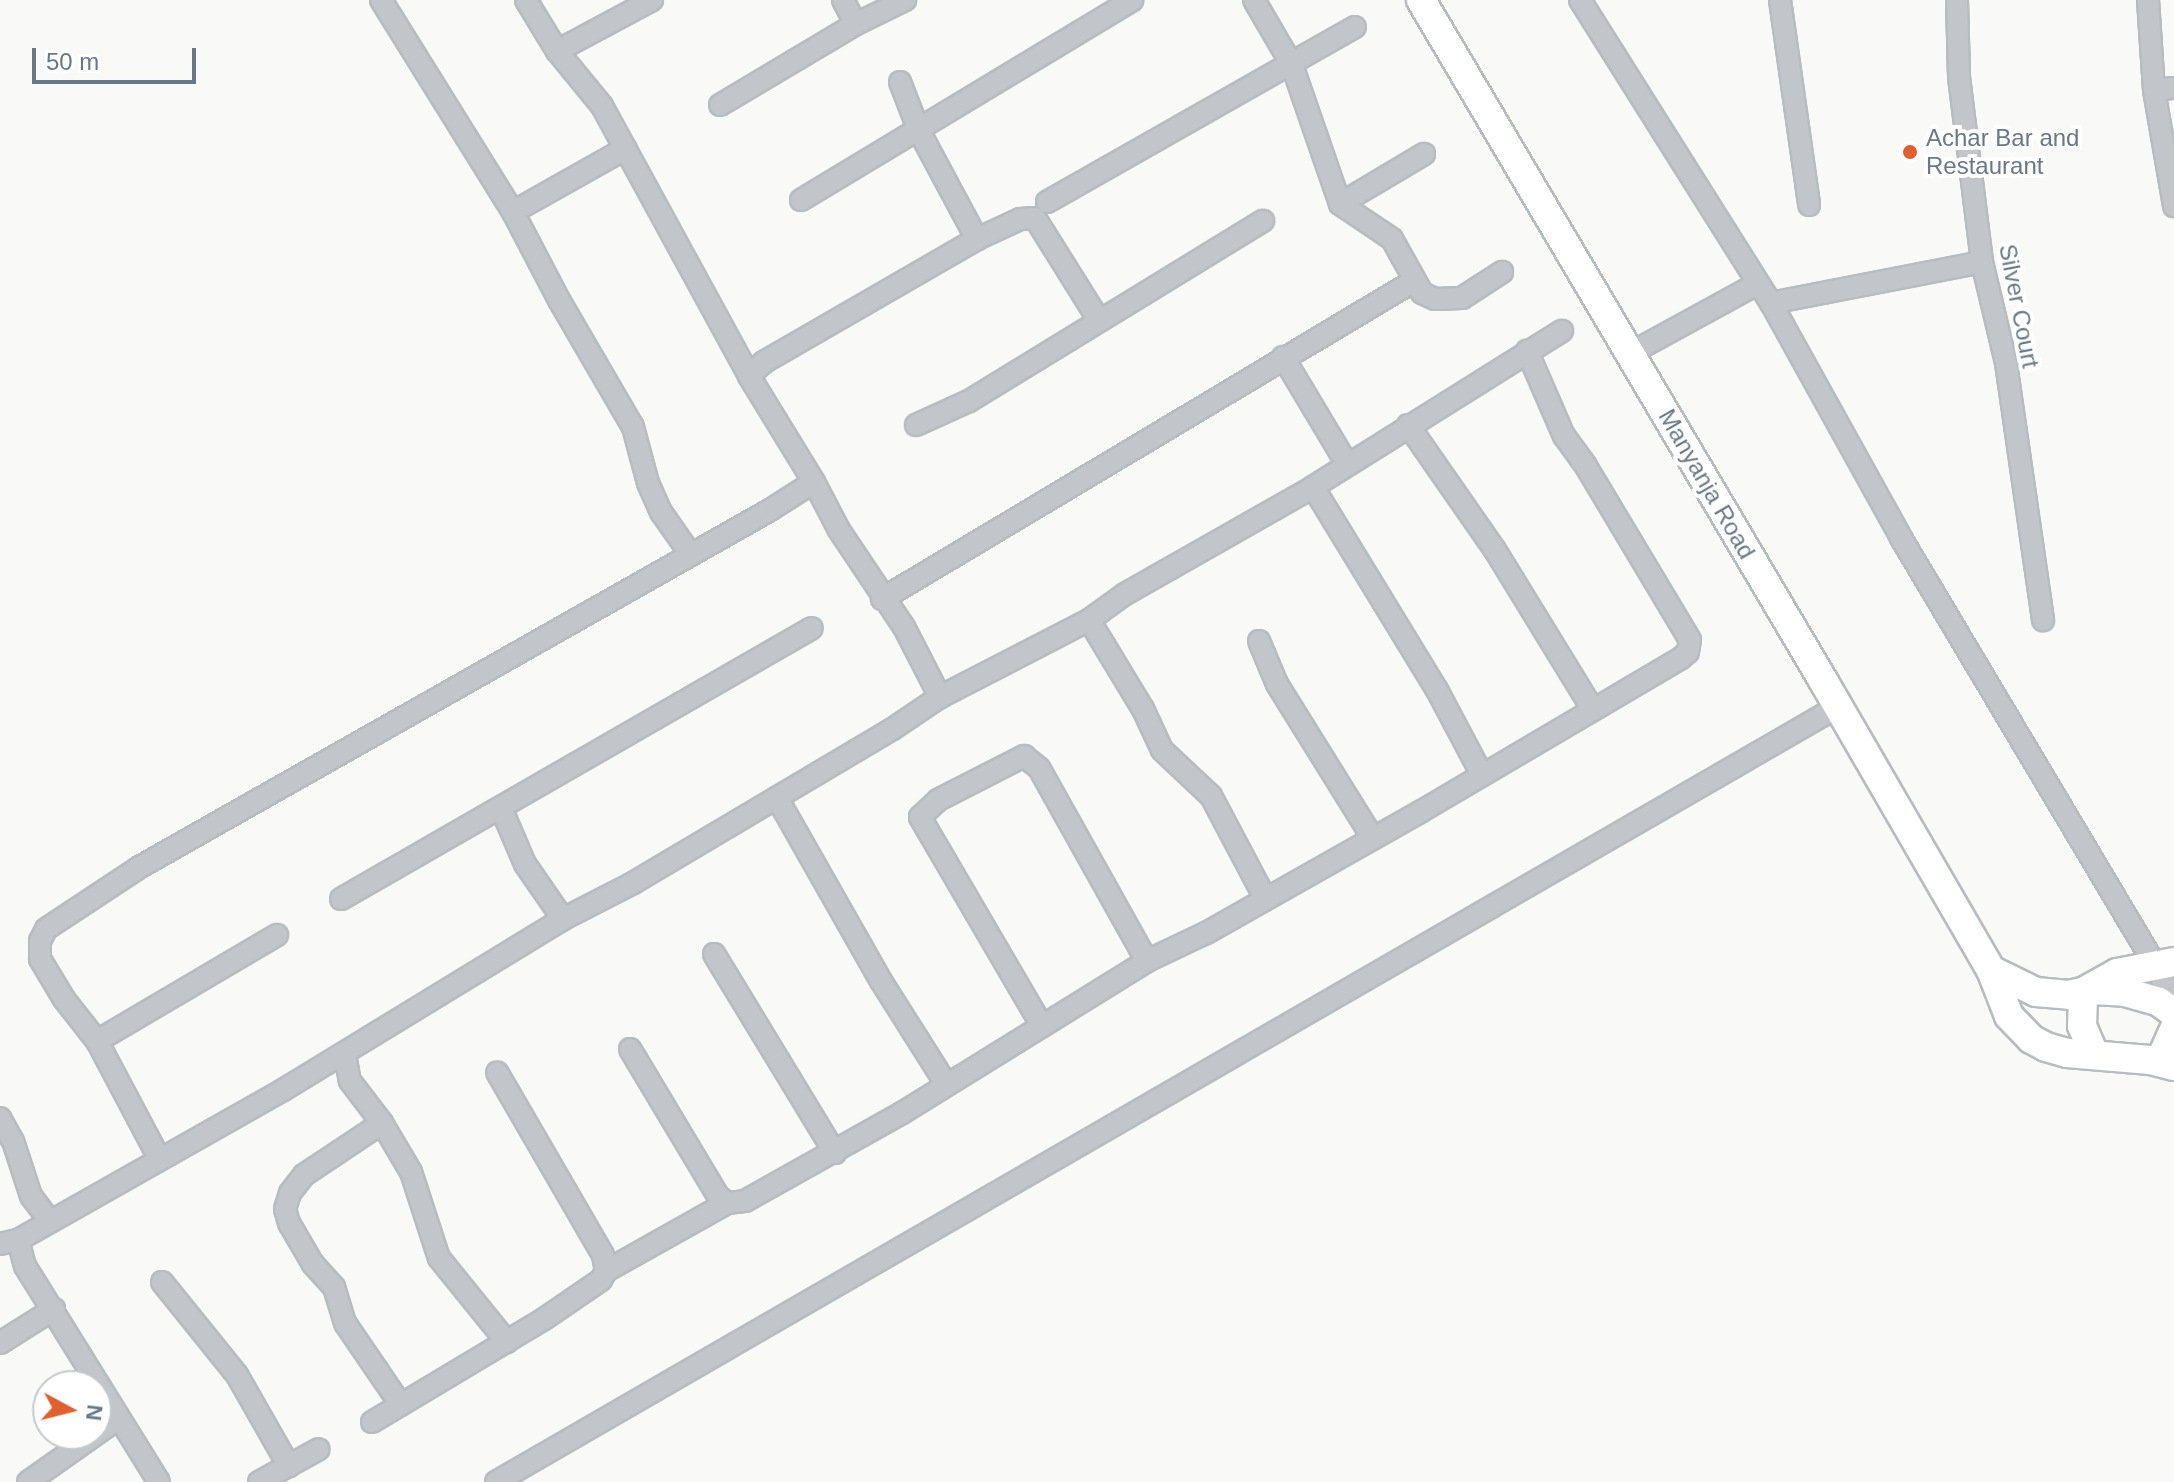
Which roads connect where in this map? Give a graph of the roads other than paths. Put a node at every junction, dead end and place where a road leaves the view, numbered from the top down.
1 (381, 0) edge
2 (526, 0) edge
3 (652, 0) edge
4 (843, 0) edge
5 (905, 0) edge
6 (1132, 0) edge
7 (1254, 0) edge
8 (1421, 0) edge
9 (1580, 0) edge
10 (1780, 0) edge
11 (1957, 0) edge
12 (2148, 0) edge
13 (856, 24) junction
14 (1355, 27) dead end
15 (557, 51) junction
16 (1292, 65) junction
17 (900, 82) dead end
18 (2164, 89) edge
19 (720, 105) dead end
20 (919, 131) junction
21 (625, 149) junction
22 (1424, 154) dead end
23 (801, 200) dead end
24 (1047, 202) dead end
25 (1340, 204) junction
26 (1809, 205) dead end
27 (2174, 206) edge
28 (513, 212) junction
29 (1263, 221) dead end
30 (977, 239) junction
31 (1982, 262) junction
32 (1502, 272) dead end
33 (1414, 281) junction
34 (1757, 284) junction
35 (1771, 303) junction
36 (1098, 319) junction
37 (1562, 331) dead end
38 (1527, 351) junction
39 (1631, 353) junction
40 (1283, 357) junction
41 (749, 376) junction
42 (916, 425) dead end
43 (1408, 425) junction
44 (1347, 464) junction
45 (814, 482) junction
46 (1313, 487) junction
47 (691, 555) junction
48 (882, 599) junction
49 (1089, 620) junction
50 (2043, 620) dead end
51 (812, 628) dead end
52 (1259, 641) dead end
53 (940, 697) junction
54 (1837, 707) junction
55 (1592, 708) junction
56 (1481, 773) junction
57 (777, 798) junction
58 (501, 808) junction
59 (1373, 838) junction
60 (1265, 898) junction
61 (341, 899) dead end
62 (563, 919) junction
63 (277, 935) dead end
64 (714, 954) dead end
65 (1147, 961) junction
66 (2166, 965) edge
67 (1991, 970) junction
68 (2083, 992) junction
69 (2174, 1005) edge
70 (2174, 1013) edge
71 (1042, 1026) junction
72 (2174, 1030) edge
73 (97, 1041) junction
74 (630, 1049) dead end
75 (345, 1054) junction
76 (2094, 1054) junction
77 (2167, 1063) edge
78 (497, 1072) dead end
79 (946, 1084) junction
80 (0, 1118) edge
81 (382, 1123) junction
82 (835, 1153) junction
83 (159, 1158) junction
84 (727, 1203) junction
85 (49, 1220) junction
86 (9, 1242) edge
87 (606, 1271) junction
88 (162, 1282) dead end
89 (54, 1309) junction
90 (507, 1342) junction
91 (0, 1343) edge
92 (401, 1405) junction
93 (119, 1418) junction
94 (372, 1422) dead end
95 (319, 1449) dead end
96 (289, 1466) junction
97 (28, 1482) edge
98 (159, 1482) edge
99 (259, 1482) edge
100 (496, 1482) edge

1 - 28 street
2 - 15 street
3 - 15 street
4 - 13 street
5 - 13 street
6 - 20 street
7 - 16 street
8 - 39 main road, Manyanja Road
9 - 34 street
10 - 26 street
11 - 31 street, Silver Court
12 - 18 street
13 - 19 street
14 - 16 street
15 - 21 street
16 - 24 street
16 - 25 street
17 - 20 street
18 - 27 street
20 - 23 street
20 - 30 street
21 - 28 street
21 - 41 street
22 - 25 street
25 - 33 street
28 - 47 street
29 - 36 street
30 - 36 street
30 - 41 street
31 - 35 street
31 - 50 street, Silver Court
32 - 33 street
33 - 40 street
34 - 35 street
34 - 39 street
35 - 66 street
36 - 42 street
37 - 38 street
38 - 43 street
38 - 55 street
39 - 54 main road, Manyanja Road
40 - 44 street
40 - 48 street
41 - 45 street
43 - 44 street
43 - 55 street
44 - 46 street
45 - 47 street
45 - 48 street
46 - 49 street
46 - 56 street
47 - 73 street
48 - 53 street
49 - 53 street
49 - 60 street
51 - 58 street
52 - 59 street
53 - 57 street
54 - 67 main road, Manyanja Road
54 - 100 street
55 - 56 street
56 - 59 street
57 - 62 street
57 - 79 street
58 - 61 street
58 - 62 street
59 - 60 street
60 - 65 street
62 - 75 street
63 - 73 street
64 - 82 street
65 - 71 street
65 - 71 street
66 - 68 main road
66 - 69 street
67 - 68 main road
67 - 76 main road, Manyanja Road
68 - 70 main road
68 - 76 main road
71 - 79 street
72 - 77 main road
73 - 83 street
74 - 84 street
75 - 81 street
75 - 83 street
76 - 77 main road, Manyanja Road
78 - 87 street
79 - 82 street
80 - 85 street
81 - 90 street
81 - 92 street
82 - 84 street
83 - 85 street
84 - 87 street
85 - 86 street
86 - 89 street
87 - 90 street
88 - 96 street
89 - 91 street
89 - 93 street
90 - 92 street
92 - 94 street
93 - 97 street
93 - 98 street
95 - 96 street
96 - 99 street

